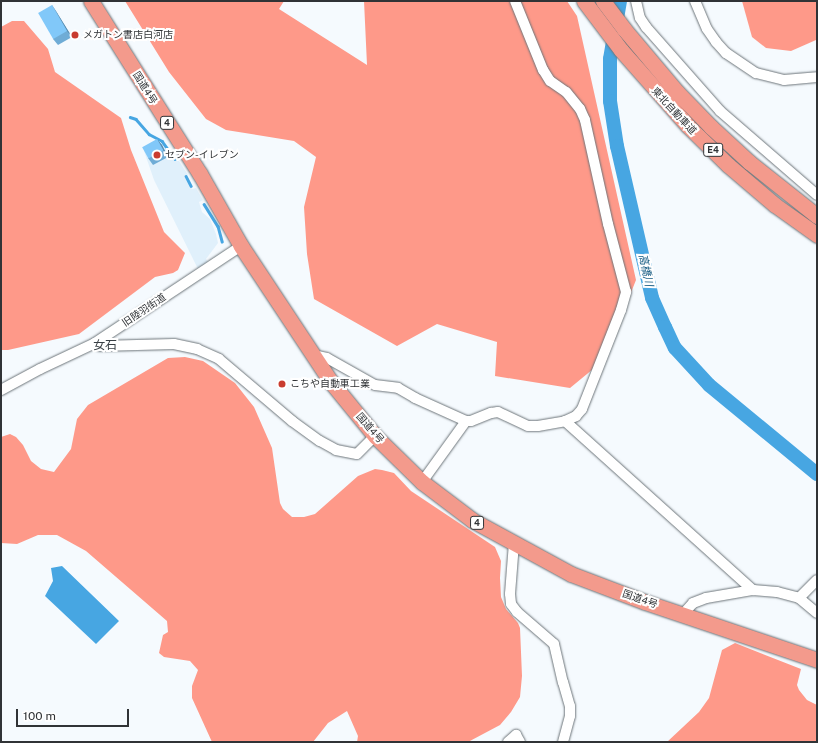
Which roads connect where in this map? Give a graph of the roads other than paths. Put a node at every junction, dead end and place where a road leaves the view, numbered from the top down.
1 (91, 1) edge
2 (515, 1) edge
3 (584, 1) edge
4 (636, 1) edge
5 (695, 1) edge
6 (605, 4) edge
7 (817, 78) edge
8 (817, 195) edge
9 (817, 216) edge
10 (817, 235) edge
11 (241, 246) junction
12 (95, 343) junction
13 (314, 355) junction
14 (1, 390) edge
15 (466, 421) junction
16 (565, 421) junction
17 (375, 436) junction
18 (422, 482) junction
19 (514, 543) junction
20 (817, 580) edge
21 (753, 590) junction
22 (799, 598) junction
23 (684, 613) junction
24 (817, 613) edge
25 (817, 660) edge
26 (508, 742) edge
27 (520, 742) edge
28 (562, 742) edge

1 - 11 highway, 国道4号 / 4
2 - 16 street
3 - 10 highway, 東北自動車道 / E4
4 - 8 street
5 - 7 street
6 - 9 highway, 東北自動車道 / E4
11 - 12 street, 旧陸羽街道
11 - 13 highway, 国道4号 / 4
12 - 14 street, 旧陸羽街道
12 - 17 street
13 - 15 street
13 - 17 highway, 国道4号 / 4
15 - 16 street
15 - 18 street
16 - 21 street
17 - 18 highway, 国道4号 / 4
18 - 19 highway, 国道4号 / 4
19 - 23 highway, 国道4号 / 4
19 - 28 street
20 - 22 street
21 - 22 street
21 - 23 street
22 - 24 street
23 - 25 highway, 国道4号 / 4
26 - 27 street

